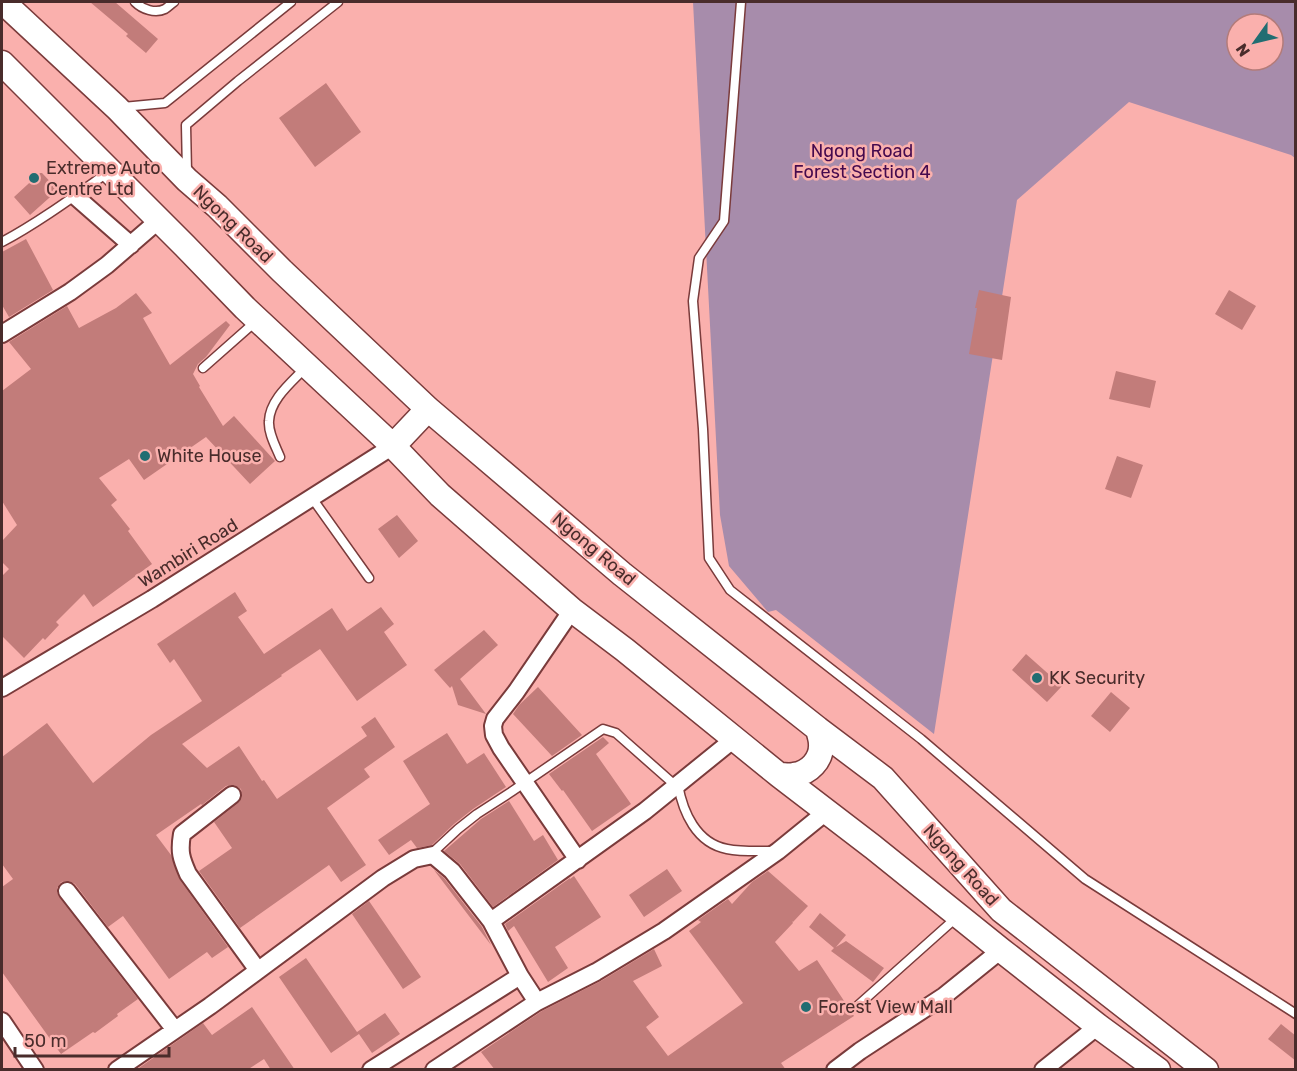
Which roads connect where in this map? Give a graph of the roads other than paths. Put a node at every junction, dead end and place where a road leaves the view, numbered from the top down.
1 (3, 2) edge
2 (135, 2) edge
3 (174, 2) edge
4 (291, 2) edge
5 (338, 2) edge
6 (741, 2) edge
7 (2, 63) edge
8 (117, 108) junction
9 (110, 171) junction
10 (187, 180) junction
11 (75, 196) junction
12 (159, 220) junction
13 (2, 242) edge
14 (131, 245) junction
15 (257, 319) junction
16 (2, 334) edge
17 (308, 365) junction
18 (203, 368) dead end
19 (428, 409) junction
20 (393, 446) junction
21 (280, 457) dead end
22 (312, 498) junction
23 (369, 578) dead end
24 (572, 610) junction
25 (2, 688) edge
26 (818, 729) junction
27 (734, 739) junction
28 (779, 775) junction
29 (525, 782) junction
30 (677, 785) junction
31 (232, 795) dead end
32 (826, 812) junction
33 (778, 851) junction
34 (429, 856) junction
35 (578, 860) junction
36 (67, 891) dead end
37 (958, 916) junction
38 (491, 921) junction
39 (1001, 950) junction
40 (257, 969) junction
41 (520, 976) junction
42 (537, 1002) junction
43 (855, 1008) dead end
44 (1296, 1014) edge
45 (2, 1021) edge
46 (1098, 1026) junction
47 (175, 1030) junction
48 (1048, 1068) edge
49 (35, 1070) edge
50 (117, 1070) edge
51 (371, 1070) edge
52 (434, 1070) edge
53 (835, 1070) edge
54 (1158, 1070) edge
55 (1206, 1070) edge

1 - 8 main road, Ngong Road
2 - 3 lane
4 - 8 lane
5 - 10 lane
6 - 44 lane
7 - 9 main road, Ngong Road
8 - 10 main road, Ngong Road
9 - 11 lane
9 - 12 main road, Ngong Road
10 - 19 main road, Ngong Road
11 - 13 lane
11 - 14 street
12 - 14 street
12 - 15 main road, Ngong Road
14 - 16 street
15 - 17 main road, Ngong Road
15 - 18 lane
17 - 20 main road, Ngong Road
17 - 21 lane
19 - 20 main road
19 - 26 main road, Ngong Road
20 - 22 street, Wambiri Road
20 - 24 main road, Ngong Road
22 - 23 lane
22 - 25 street, Wambiri Road
24 - 27 main road, Ngong Road
24 - 29 street
26 - 28 main road
26 - 55 main road, Ngong Road
27 - 28 main road, Ngong Road
27 - 30 street
28 - 32 main road, Ngong Road
29 - 30 lane
29 - 34 lane
29 - 35 street
30 - 33 lane
30 - 35 street
31 - 40 street
32 - 33 street
32 - 37 main road, Ngong Road
33 - 42 street
34 - 38 street
34 - 40 street
35 - 38 street
36 - 47 street
37 - 39 main road, Ngong Road
37 - 43 lane
38 - 41 street
39 - 46 main road, Ngong Road
39 - 53 street
40 - 47 street
41 - 42 street
41 - 51 street
42 - 52 street
45 - 49 street
46 - 48 street
46 - 54 main road, Ngong Road
47 - 50 street

